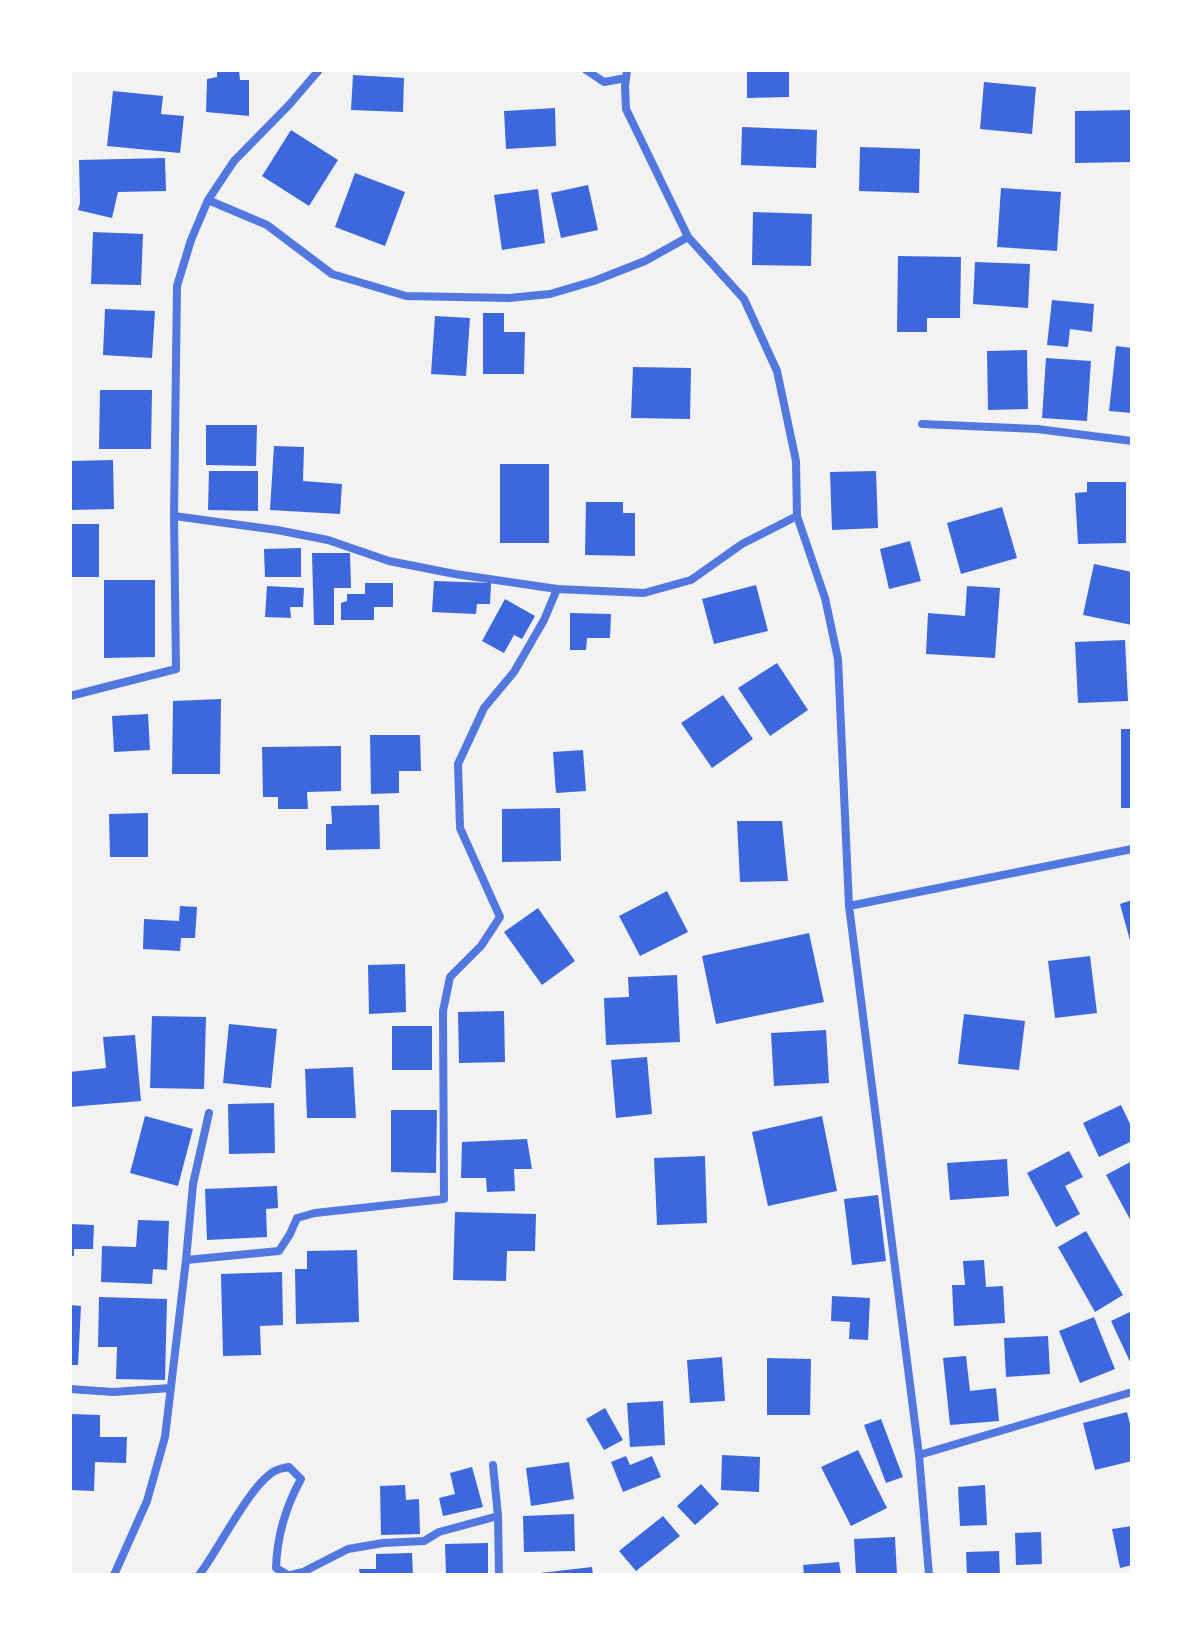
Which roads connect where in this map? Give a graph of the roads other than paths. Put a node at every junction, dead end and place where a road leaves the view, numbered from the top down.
1 (319, 70) edge
2 (586, 70) edge
3 (626, 74) edge
4 (208, 200) junction
5 (688, 237) junction
6 (922, 424) dead end
7 (1132, 441) edge
8 (174, 516) junction
9 (797, 516) junction
10 (557, 589) junction
11 (70, 696) edge
12 (1132, 849) edge
13 (849, 906) junction
14 (209, 1113) dead end
15 (186, 1260) junction
16 (171, 1388) junction
17 (70, 1389) edge
18 (1132, 1392) edge
19 (919, 1455) junction
20 (493, 1465) dead end
21 (498, 1516) junction
22 (114, 1575) edge
23 (199, 1575) edge
24 (290, 1575) edge
25 (499, 1575) edge
26 (929, 1575) edge

1 - 4 street
2 - 3 street
3 - 5 street
4 - 5 street
4 - 8 street
5 - 9 street
6 - 7 street
8 - 10 street
8 - 11 street
9 - 10 street
9 - 13 street
10 - 15 street
12 - 13 street
13 - 19 street
14 - 15 street
15 - 16 street
16 - 17 street
16 - 22 street
18 - 19 street
19 - 26 street
20 - 21 street
21 - 24 street
21 - 25 street
23 - 24 street

